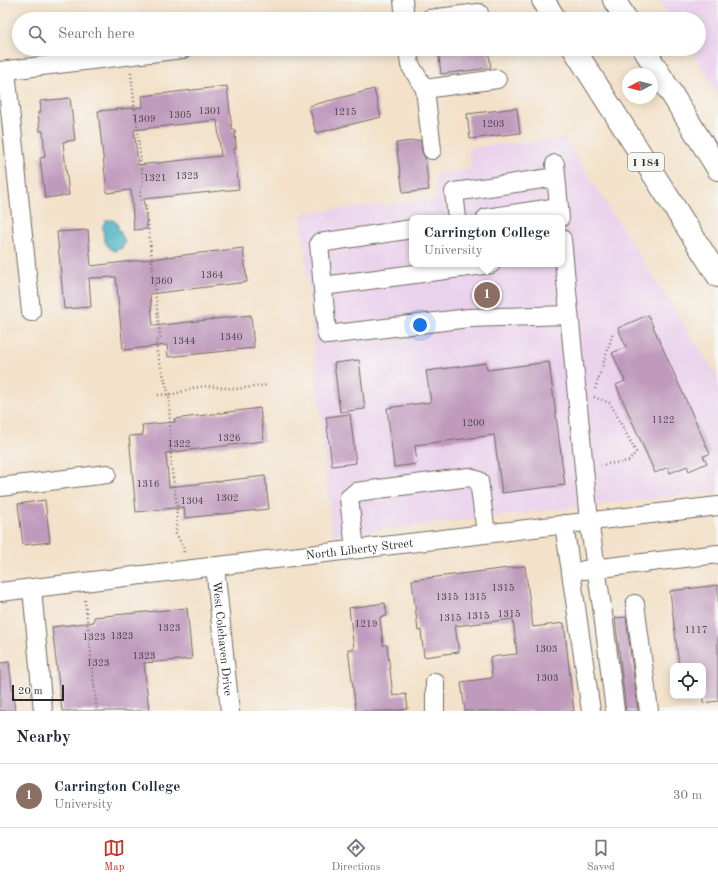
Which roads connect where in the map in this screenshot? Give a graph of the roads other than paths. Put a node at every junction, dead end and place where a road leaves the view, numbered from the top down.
1 (403, 0) edge
2 (543, 0) edge
3 (614, 0) edge
4 (404, 12) edge
5 (551, 12) edge
6 (622, 12) edge
7 (126, 56) edge
8 (409, 56) edge
9 (578, 56) edge
10 (648, 56) edge
11 (3, 71) edge
12 (497, 79) dead end
13 (425, 89) junction
14 (432, 150) dead end
15 (718, 170) edge
16 (559, 213) edge
17 (457, 215) edge
18 (530, 215) edge
19 (409, 229) edge
20 (469, 267) edge
21 (565, 267) edge
22 (718, 276) edge
23 (322, 286) junction
24 (31, 312) dead end
25 (569, 315) junction
26 (107, 474) dead end
27 (0, 487) edge
28 (718, 506) edge
29 (589, 521) junction
30 (564, 524) junction
31 (486, 533) junction
32 (356, 549) junction
33 (718, 554) edge
34 (215, 566) junction
35 (596, 569) junction
36 (571, 571) junction
37 (32, 588) junction
38 (0, 592) edge
39 (635, 604) dead end
40 (435, 682) dead end
41 (43, 711) edge
42 (230, 711) edge
43 (435, 711) edge
44 (592, 711) edge
45 (614, 711) edge
46 (649, 711) edge

1 - 4 street
2 - 5 highway
3 - 6 highway
7 - 11 street
8 - 13 street
9 - 22 highway, I 184
10 - 15 highway
11 - 24 street
12 - 13 street
13 - 14 street
16 - 17 street
16 - 18 street
19 - 23 street
20 - 23 street
21 - 25 street
23 - 25 street
25 - 29 street
26 - 27 street
28 - 29 street, North Liberty Street
29 - 30 street, North Liberty Street
29 - 35 street
30 - 31 street, North Liberty Street
30 - 36 street
31 - 32 street, North Liberty Street
31 - 32 street
32 - 34 street, North Liberty Street
33 - 35 street
34 - 37 street, North Liberty Street
34 - 42 street, West Colehaven Drive
35 - 36 street
35 - 45 street
36 - 44 street
37 - 38 street, North Liberty Street
37 - 41 street
39 - 46 street
40 - 43 street

